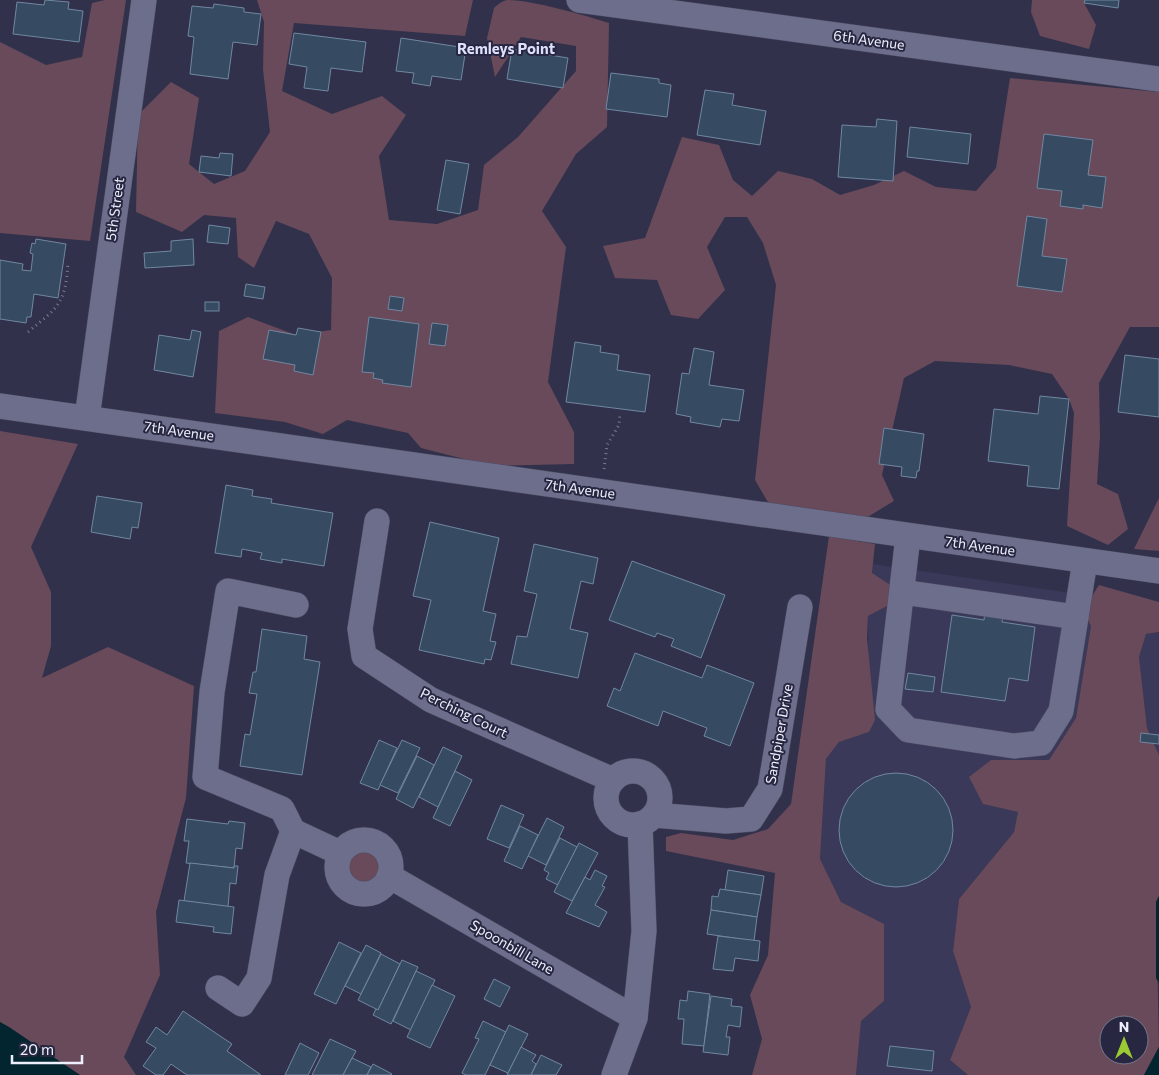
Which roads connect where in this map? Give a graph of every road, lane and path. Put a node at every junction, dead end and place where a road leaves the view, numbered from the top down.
1 (144, 0) edge
2 (580, 0) edge
3 (1159, 79) edge
4 (68, 264) dead end
5 (28, 332) dead end
6 (0, 406) edge
7 (620, 414) dead end
8 (87, 418) junction
9 (601, 492) junction
10 (377, 521) dead end
11 (908, 536) junction
12 (1085, 561) junction
13 (1159, 571) edge
14 (902, 592) junction
15 (296, 605) dead end
16 (800, 607) dead end
17 (1076, 617) junction
18 (613, 780) junction
19 (647, 819) junction
20 (293, 830) junction
21 (340, 852) junction
22 (389, 876) junction
23 (218, 988) dead end
24 (635, 1018) junction
25 (614, 1075) edge

1 - 8 street, 5th Street
2 - 3 street, 6th Avenue
4 - 5 path
6 - 8 street, 7th Avenue
7 - 9 path
8 - 9 street, 7th Avenue
9 - 11 street, 7th Avenue
10 - 18 street, Perching Court
11 - 12 street, 7th Avenue
11 - 14 street
12 - 13 street, 7th Avenue
12 - 17 street
14 - 17 street
14 - 17 street
15 - 20 street
16 - 19 street, Sandpiper Drive
18 - 19 street, Sandpiper Drive
18 - 19 street
19 - 24 street
20 - 21 street
20 - 23 street
21 - 22 street
21 - 22 street
22 - 24 street, Spoonbill Lane
24 - 25 street

